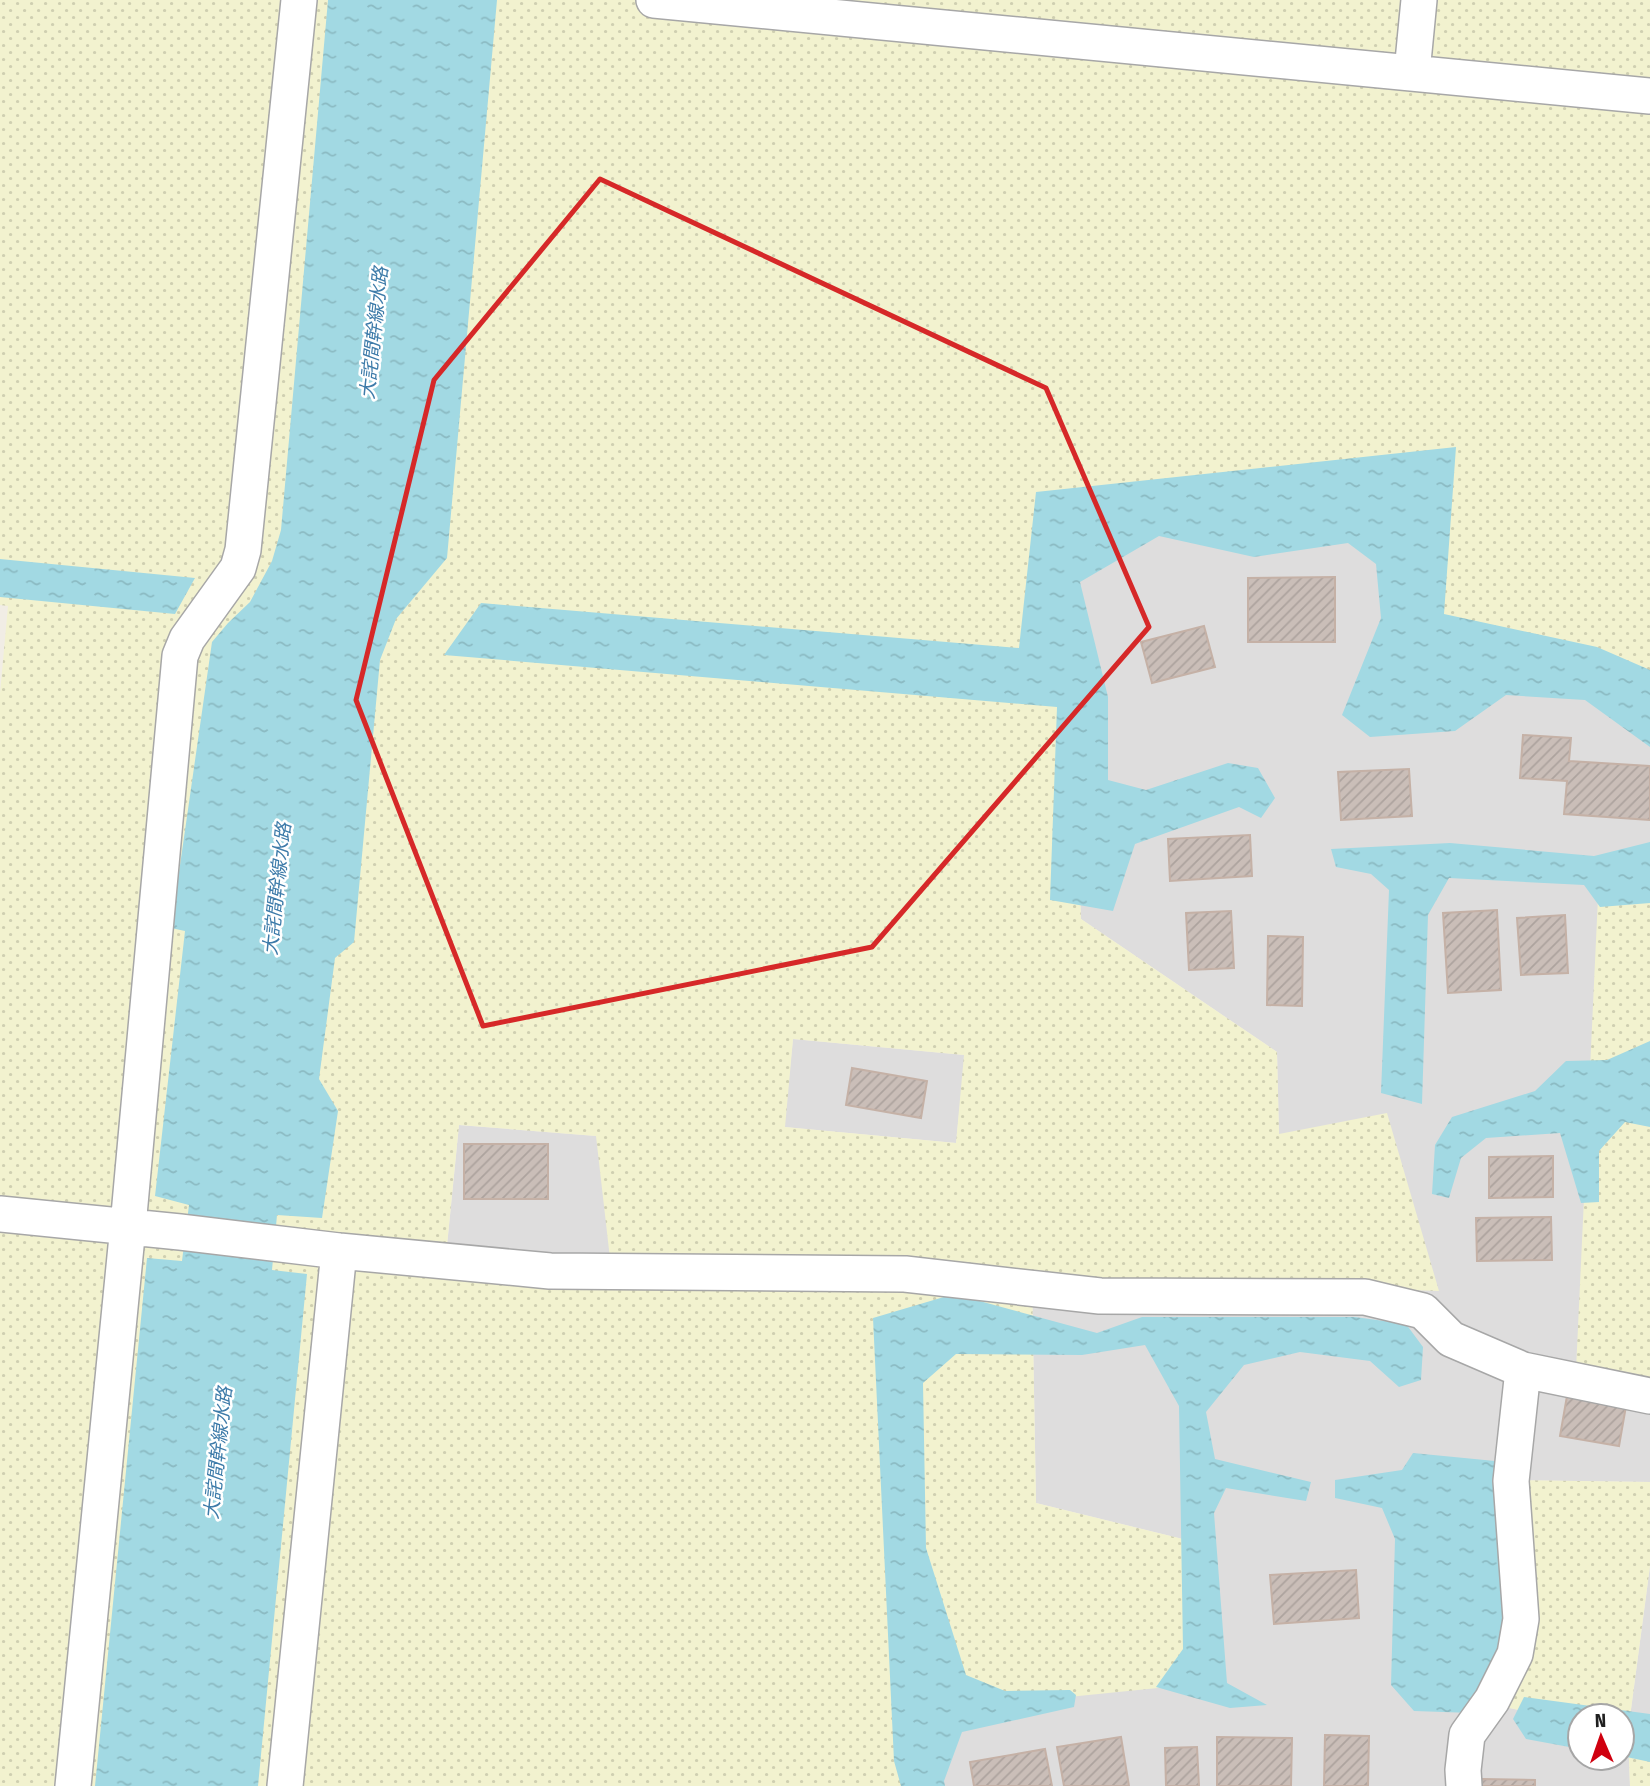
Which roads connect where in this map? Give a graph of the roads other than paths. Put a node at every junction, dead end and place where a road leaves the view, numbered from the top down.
1 (299, 0) edge
2 (654, 0) edge
3 (1419, 0) edge
4 (1412, 72) junction
5 (1650, 96) edge
6 (0, 1214) edge
7 (128, 1226) junction
8 (339, 1251) junction
9 (1523, 1370) junction
10 (1650, 1396) edge
11 (72, 1786) edge
12 (285, 1786) edge
13 (1464, 1786) edge

1 - 7 street
2 - 4 street
3 - 4 street
4 - 5 street
6 - 7 street
7 - 8 street
7 - 11 street
8 - 9 street
8 - 12 street
9 - 10 street
9 - 13 street

